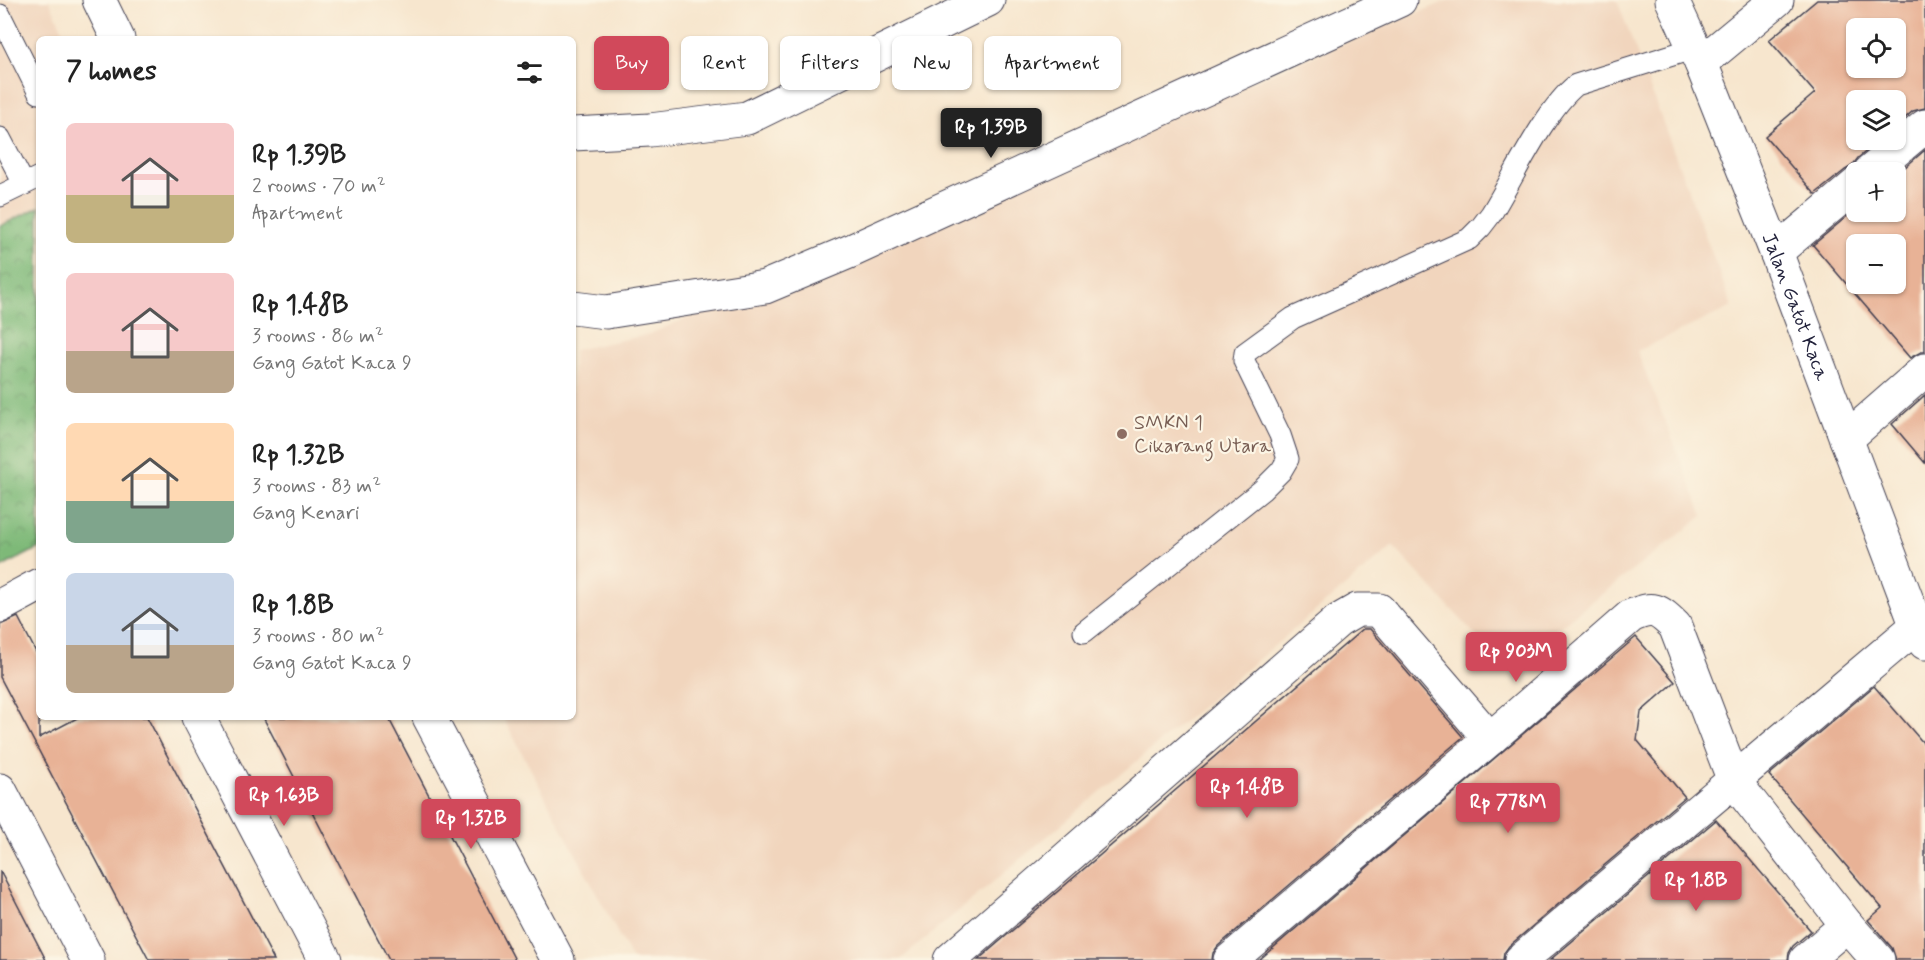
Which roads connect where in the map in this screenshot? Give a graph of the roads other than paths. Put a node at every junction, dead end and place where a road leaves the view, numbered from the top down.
1 (99, 0) edge
2 (988, 0) edge
3 (1400, 0) edge
4 (1672, 0) edge
5 (1777, 0) edge
6 (0, 15) edge
7 (117, 36) edge
8 (1698, 56) junction
9 (36, 87) edge
10 (1925, 126) edge
11 (576, 134) edge
12 (0, 138) edge
13 (1882, 162) edge
14 (32, 180) edge
15 (1846, 192) edge
16 (0, 196) edge
17 (1776, 252) junction
18 (576, 308) edge
19 (1925, 370) edge
20 (1846, 439) junction
21 (36, 587) edge
22 (0, 606) edge
23 (1922, 630) edge
24 (1084, 632) dead end
25 (200, 720) edge
26 (431, 720) edge
27 (1490, 739) junction
28 (1734, 781) junction
29 (0, 790) edge
30 (1847, 925) junction
31 (88, 960) edge
32 (325, 960) edge
33 (558, 960) edge
34 (950, 960) edge
35 (1230, 960) edge
36 (1521, 960) edge
37 (1806, 960) edge
38 (1878, 960) edge

1 - 7 street
2 - 11 street
3 - 18 street
4 - 8 street, Jalan Gatot Kaca
5 - 8 street
6 - 9 lane
8 - 17 street, Jalan Gatot Kaca
8 - 24 lane
10 - 13 street
12 - 14 lane
14 - 16 lane
15 - 17 street
17 - 20 street, Jalan Gatot Kaca
19 - 20 street
20 - 23 street, Jalan Gatot Kaca
21 - 22 street
23 - 28 street
25 - 32 street
26 - 33 street
27 - 28 street
27 - 34 street
27 - 35 street
28 - 30 street
28 - 36 street
29 - 31 street
30 - 37 street
30 - 38 street

